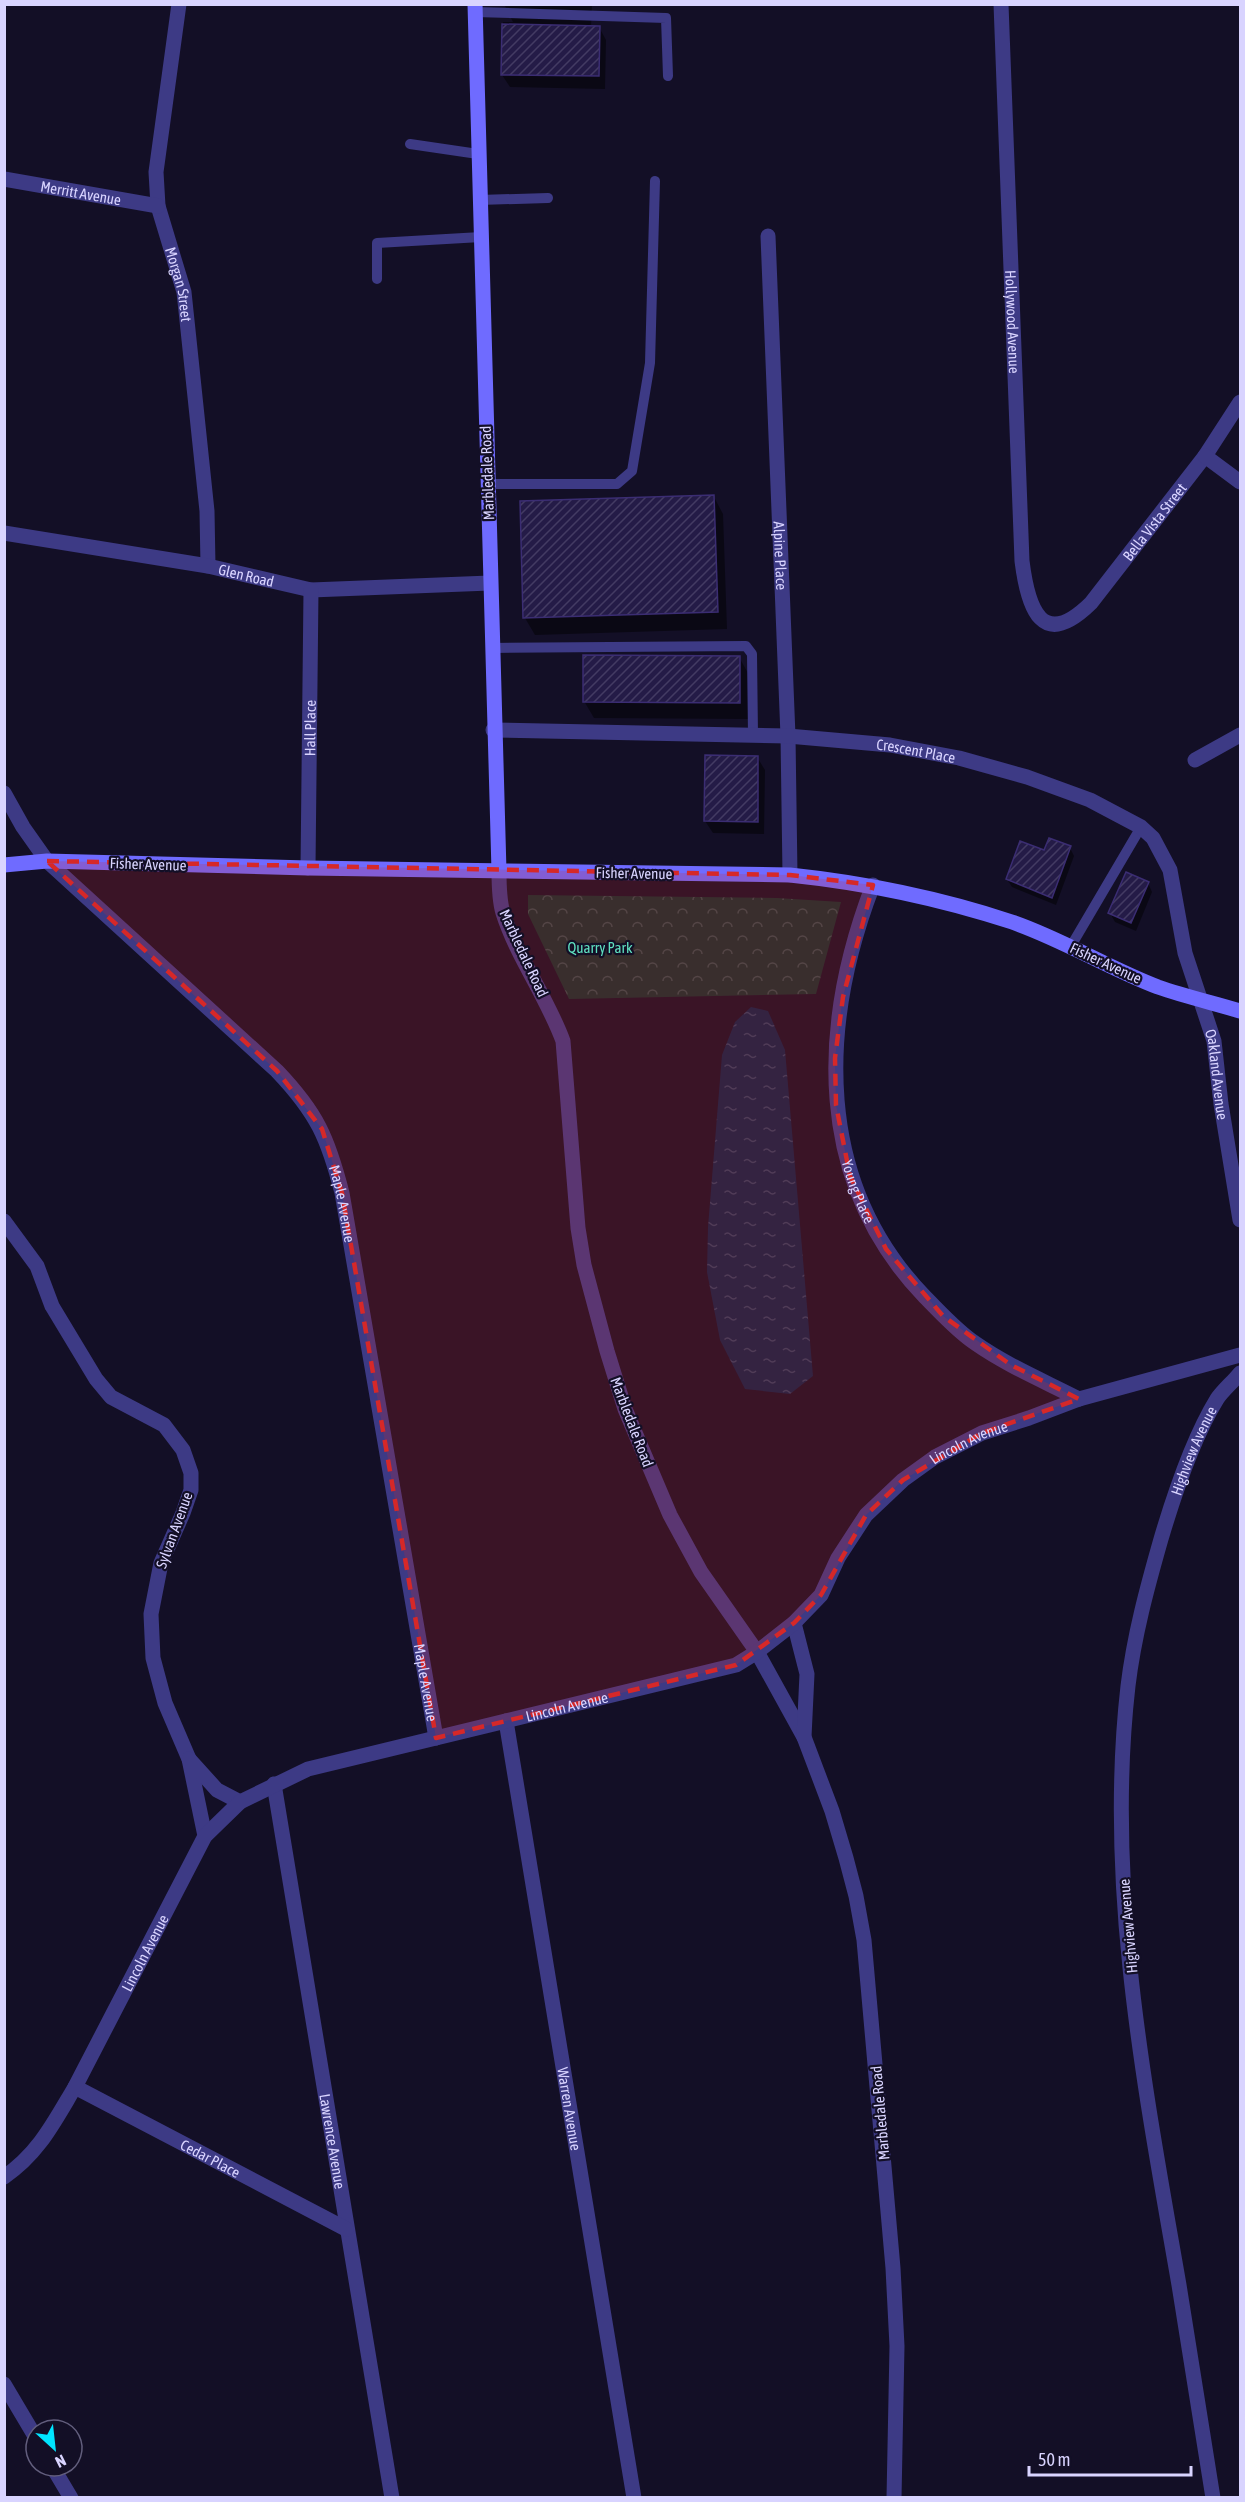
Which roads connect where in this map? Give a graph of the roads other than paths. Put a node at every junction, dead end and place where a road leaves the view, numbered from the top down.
1 (180, 4) edge
2 (1001, 4) edge
3 (475, 8) edge
4 (669, 76) dead end
5 (410, 144) dead end
6 (478, 154) junction
7 (4, 179) edge
8 (655, 181) dead end
9 (548, 198) dead end
10 (479, 200) junction
11 (158, 206) junction
12 (768, 236) dead end
13 (481, 237) junction
14 (377, 279) dead end
15 (1240, 402) edge
16 (1205, 456) junction
17 (1240, 482) edge
18 (487, 484) junction
19 (4, 533) edge
20 (207, 566) junction
21 (490, 583) junction
22 (311, 590) junction
23 (1055, 625) joint
24 (491, 648) junction
25 (493, 730) junction
26 (753, 735) junction
27 (1240, 735) edge
28 (788, 736) junction
29 (1195, 760) dead end
30 (4, 793) edge
31 (1141, 827) junction
32 (47, 861) junction
33 (4, 865) edge
34 (308, 868) junction
35 (499, 871) junction
36 (790, 874) junction
37 (873, 885) junction
38 (1071, 946) junction
39 (1200, 999) junction
40 (1240, 1011) edge
41 (1240, 1220) edge
42 (4, 1221) edge
43 (1240, 1355) edge
44 (1240, 1373) edge
45 (1079, 1399) junction
46 (794, 1623) junction
47 (757, 1652) junction
48 (506, 1721) junction
49 (804, 1737) junction
50 (436, 1738) junction
51 (189, 1759) junction
52 (274, 1784) junction
53 (240, 1803) junction
54 (205, 1836) junction
55 (75, 2087) junction
56 (4, 2177) edge
57 (346, 2229) junction
58 (4, 2384) edge
59 (24, 2418) edge
60 (59, 2478) edge
61 (70, 2498) edge
62 (392, 2498) edge
63 (634, 2498) edge
64 (894, 2498) edge
65 (1213, 2498) edge

1 - 11 street, Morgan Street
2 - 23 street, Hollywood Avenue
3 - 4 lane
3 - 6 street, Marbledale Road
5 - 6 lane
6 - 10 street, Marbledale Road
7 - 11 street, Merritt Avenue
8 - 18 lane
9 - 10 lane
10 - 13 street, Marbledale Road
11 - 20 street, Morgan Street
12 - 28 street, Alpine Place
13 - 14 lane
13 - 18 street, Marbledale Road
15 - 16 street, Bella Vista Street
16 - 17 street
16 - 23 street, Bella Vista Street
18 - 21 street, Marbledale Road
19 - 20 street, Glen Road
20 - 22 street, Glen Road
21 - 22 street, Glen Road
21 - 24 street, Marbledale Road
22 - 34 street, Hall Place
24 - 25 street, Marbledale Road
24 - 26 lane
25 - 26 street, Crescent Place
25 - 35 street, Marbledale Road
26 - 28 street, Crescent Place
27 - 29 street
28 - 31 street, Crescent Place
28 - 36 street, Alpine Place
30 - 32 street, Maple Avenue
31 - 38 lane
31 - 39 street, Crescent Place
32 - 33 street, Fisher Avenue
32 - 34 street, Fisher Avenue
32 - 50 street, Maple Avenue
34 - 35 street, Fisher Avenue
35 - 36 street, Fisher Avenue
35 - 47 street, Marbledale Road
36 - 37 street, Fisher Avenue
37 - 38 street, Fisher Avenue
37 - 45 street, Young Place
38 - 39 street, Fisher Avenue
39 - 40 street, Fisher Avenue
39 - 41 street, Oakland Avenue
42 - 51 street, Sylvan Avenue
43 - 45 street, Lincoln Avenue
44 - 65 street, Highview Avenue
45 - 46 street, Lincoln Avenue
46 - 47 street, Lincoln Avenue
46 - 49 street, Marbledale Road
47 - 48 street, Lincoln Avenue
47 - 49 street, Marbledale Road
48 - 50 street, Lincoln Avenue
48 - 63 street, Warren Avenue
49 - 64 street, Marbledale Road
50 - 52 street, Lincoln Avenue
51 - 53 street, Sylvan Avenue
51 - 54 street, Sylvan Avenue
52 - 53 street, Lincoln Avenue
52 - 57 street, Lawrence Avenue
53 - 54 street, Lincoln Avenue
54 - 55 street, Lincoln Avenue
55 - 56 street, Lincoln Avenue
55 - 57 street, Cedar Place
57 - 62 street, Lawrence Avenue
58 - 59 street
60 - 61 street

